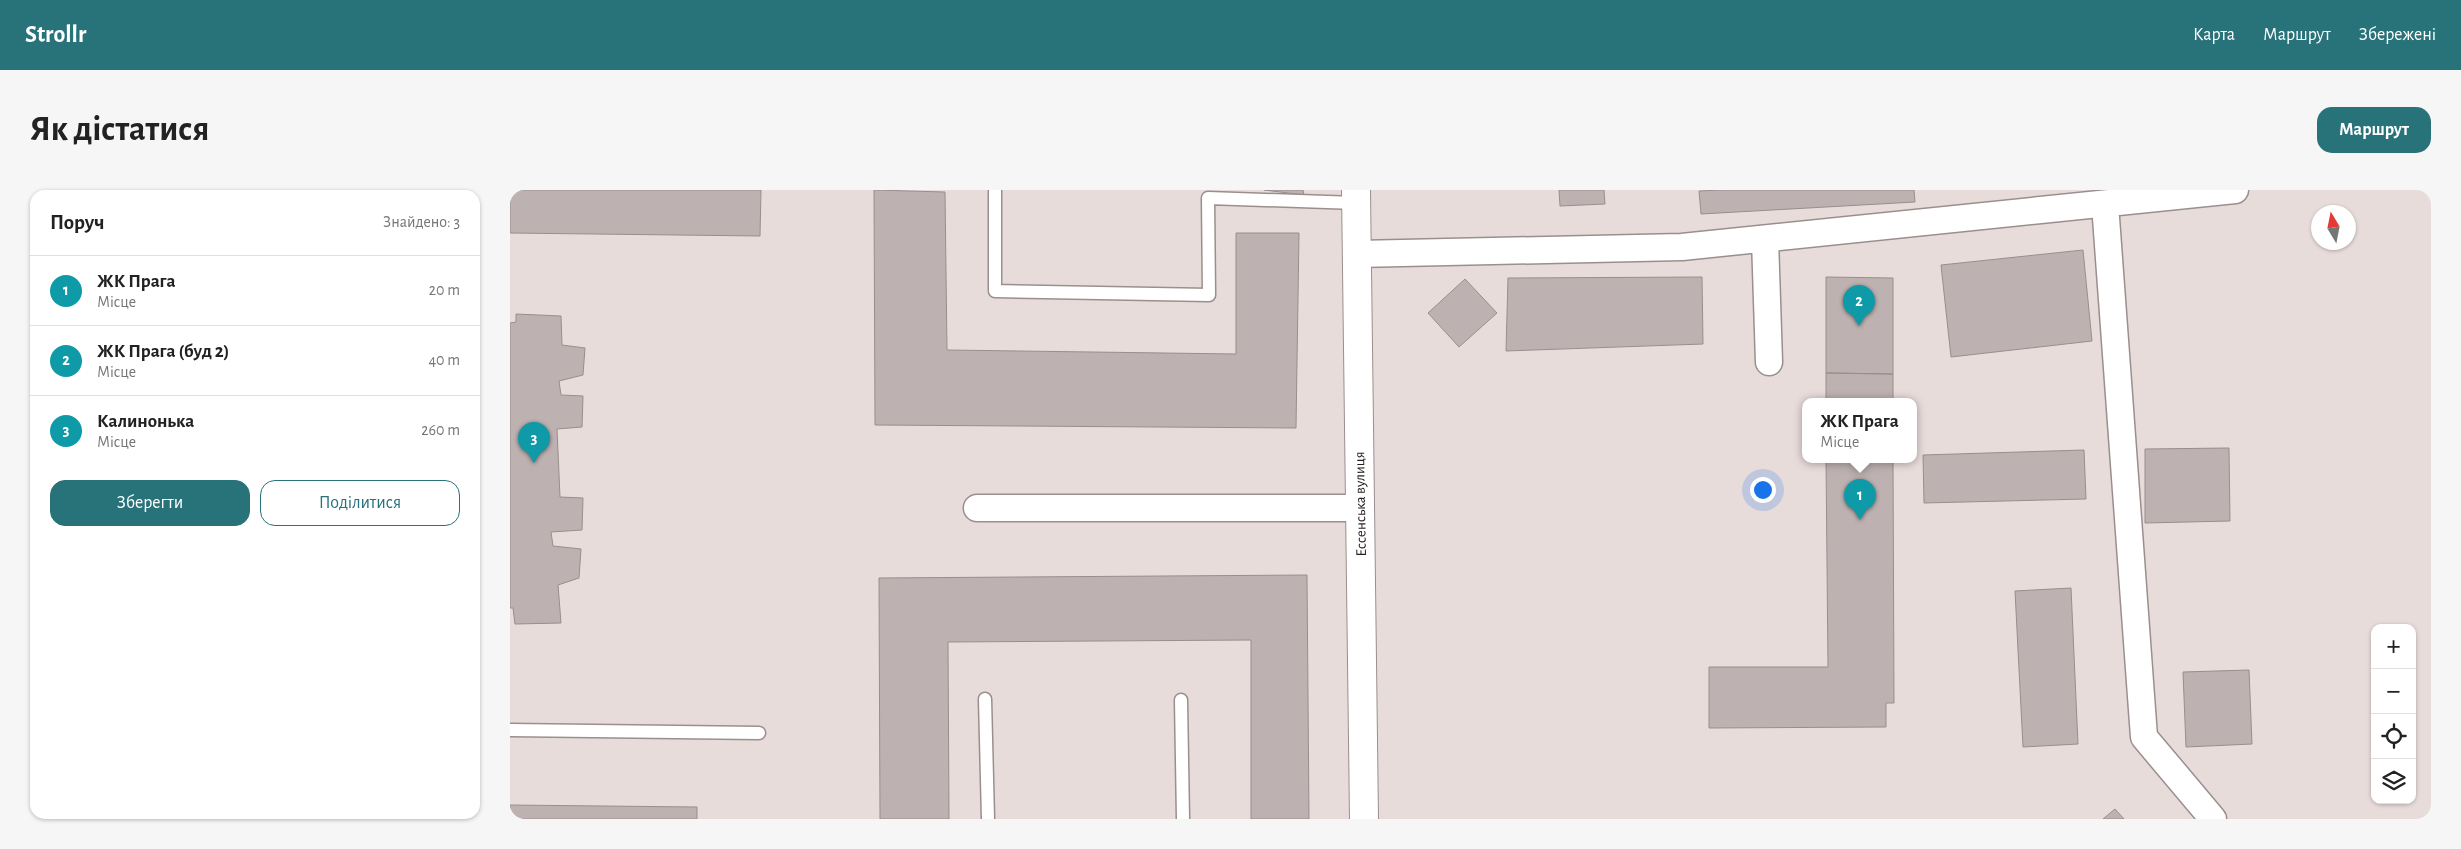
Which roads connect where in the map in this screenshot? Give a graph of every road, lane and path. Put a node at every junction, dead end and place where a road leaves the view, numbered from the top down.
1 (995, 190) edge
2 (2235, 190) edge
3 (1208, 194) edge
4 (1356, 196) edge
5 (2105, 204) junction
6 (1765, 239) junction
7 (1357, 254) junction
8 (1769, 362) dead end
9 (978, 508) dead end
10 (1360, 508) junction
11 (985, 700) dead end
12 (1181, 700) dead end
13 (510, 730) edge
14 (759, 732) dead end
15 (988, 819) edge
16 (1183, 819) edge
17 (1364, 819) edge
18 (2213, 819) edge

1 - 3 lane
2 - 5 street
3 - 4 lane
4 - 7 street, Ессенська вулиця
5 - 6 street
5 - 18 street
6 - 7 street
6 - 8 street
7 - 10 street, Ессенська вулиця
9 - 10 street
10 - 17 street, Ессенська вулиця
11 - 15 lane
12 - 16 lane
13 - 14 lane

